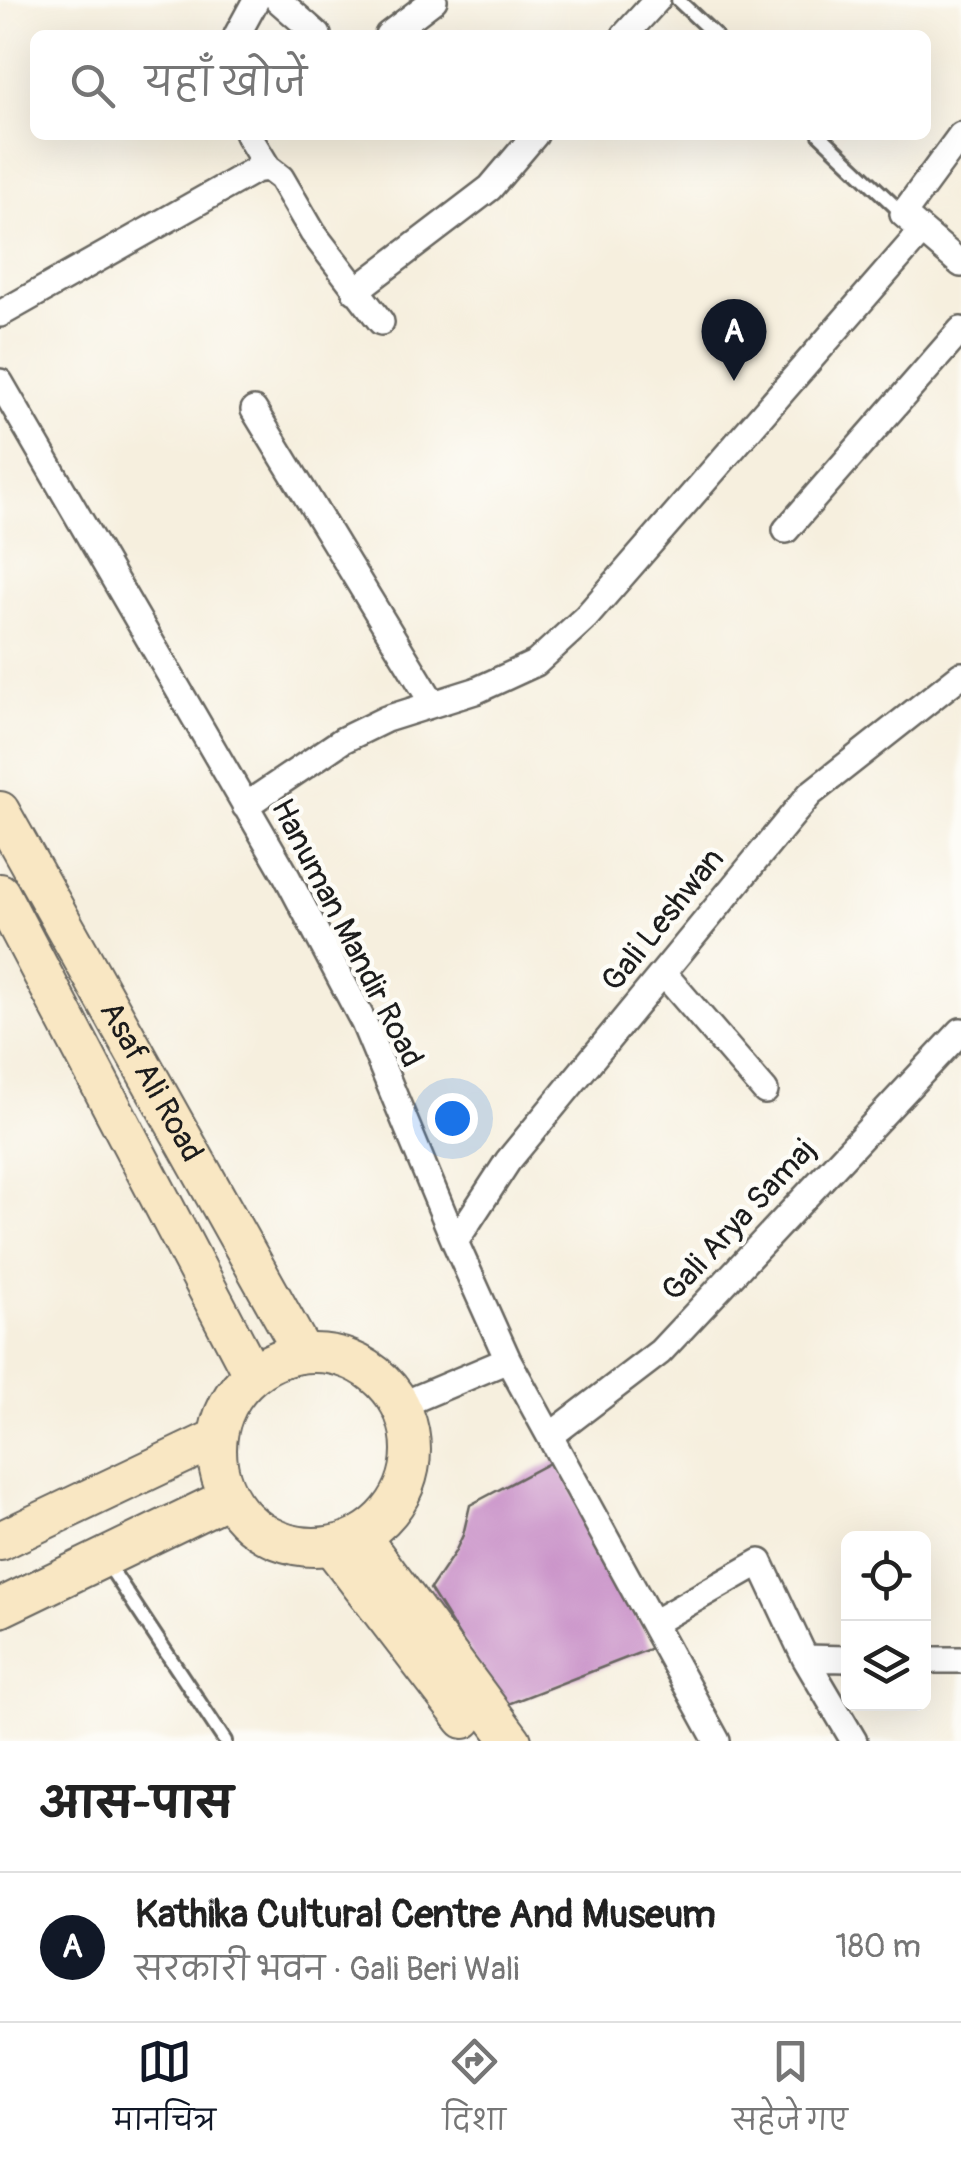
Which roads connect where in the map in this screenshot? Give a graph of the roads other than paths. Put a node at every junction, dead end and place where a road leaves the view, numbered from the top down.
1 (256, 0) edge
2 (278, 0) edge
3 (434, 0) edge
4 (656, 0) edge
5 (678, 0) edge
6 (240, 30) edge
7 (312, 30) edge
8 (395, 30) edge
9 (629, 30) edge
10 (709, 30) edge
11 (961, 135) edge
12 (251, 140) edge
13 (531, 140) edge
14 (825, 140) edge
15 (268, 168) junction
16 (912, 223) junction
17 (961, 264) edge
18 (355, 291) junction
19 (0, 314) edge
20 (381, 322) dead end
21 (961, 330) edge
22 (0, 382) edge
23 (254, 410) dead end
24 (786, 530) dead end
25 (961, 675) edge
26 (432, 702) junction
27 (245, 806) junction
28 (0, 811) edge
29 (0, 893) edge
30 (664, 974) junction
31 (961, 1031) edge
32 (766, 1091) dead end
33 (455, 1242) junction
34 (304, 1353) junction
35 (508, 1360) junction
36 (252, 1374) junction
37 (400, 1405) junction
38 (550, 1436) junction
39 (217, 1438) junction
40 (228, 1498) junction
41 (0, 1542) edge
42 (346, 1542) junction
43 (105, 1560) junction
44 (0, 1608) edge
45 (653, 1623) junction
46 (804, 1658) junction
47 (841, 1659) edge
48 (931, 1660) edge
49 (961, 1660) edge
50 (224, 1741) edge
51 (481, 1741) edge
52 (512, 1741) edge
53 (717, 1741) edge
54 (854, 1741) edge

1 - 6 street
2 - 7 street
3 - 8 street
4 - 9 street
5 - 10 lane
11 - 16 street
12 - 15 street
13 - 18 street
14 - 16 lane
15 - 18 street
15 - 19 street
16 - 17 street
16 - 26 street
18 - 20 street
21 - 24 street
22 - 27 street, Hanuman Mandir Road
23 - 26 street
25 - 30 street, Gali Leshwan
26 - 27 street
27 - 33 street, Hanuman Mandir Road
28 - 34 main road, Asaf Ali Road
29 - 36 main road, Asaf Ali Road
30 - 32 street
30 - 33 street, Gali Leshwan
31 - 38 street, Gali Arya Samaj
33 - 35 street, Hanuman Mandir Road
34 - 36 main road
34 - 37 main road
35 - 37 street
35 - 38 street, Hanuman Mandir Road
36 - 39 main road
37 - 42 main road
38 - 45 street, Hanuman Mandir Road
39 - 40 main road
39 - 41 main road
40 - 42 main road
40 - 43 main road
42 - 51 main road
42 - 52 main road
43 - 44 main road
43 - 50 lane
45 - 46 street
45 - 53 street, Hanuman Mandir Road
46 - 47 street
46 - 54 street
48 - 49 street

